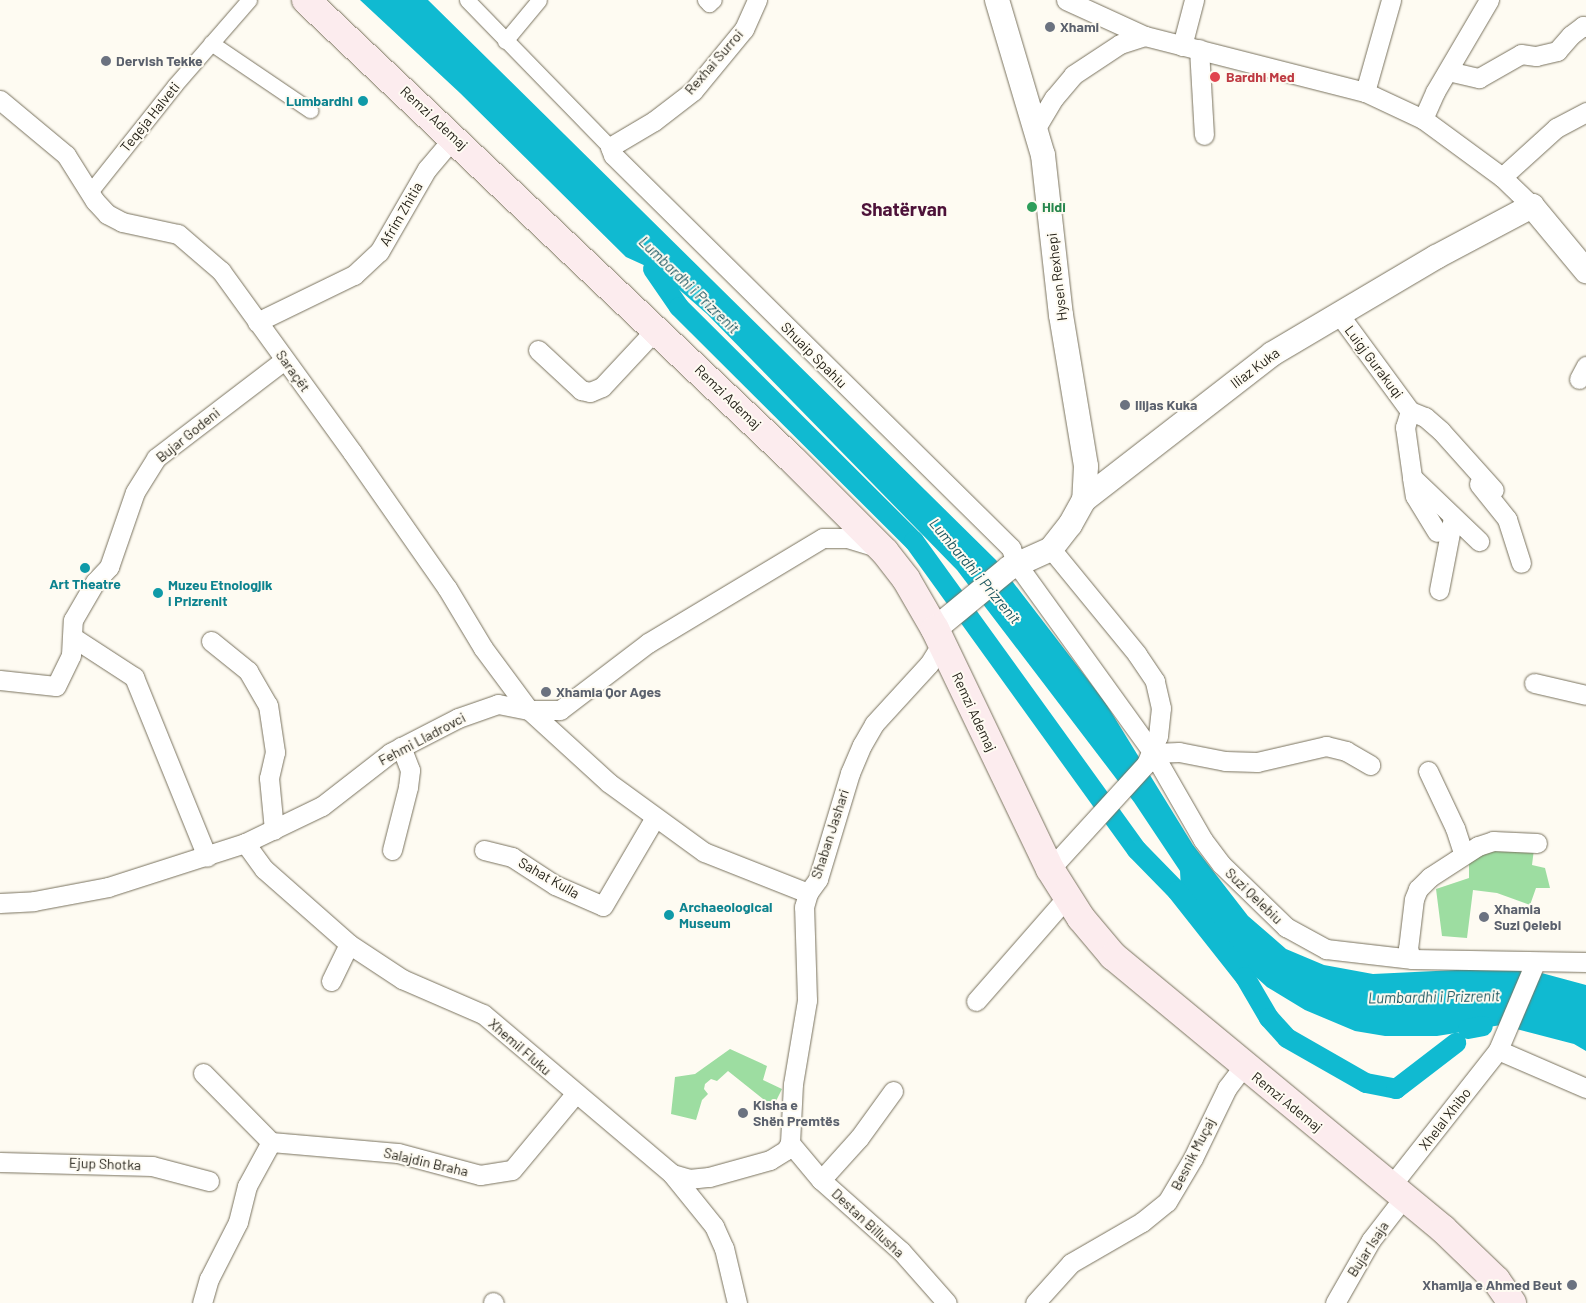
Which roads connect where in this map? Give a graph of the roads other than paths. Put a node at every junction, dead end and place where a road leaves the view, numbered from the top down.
1 (249, 0) edge
2 (306, 0) edge
3 (467, 0) edge
4 (539, 0) edge
5 (705, 0) edge
6 (714, 0) edge
7 (1066, 0) edge
8 (1194, 0) edge
9 (1392, 0) edge
10 (1489, 0) edge
11 (754, 2) edge
12 (1001, 4) edge
13 (1586, 28) edge
14 (1145, 36) junction
15 (505, 41) junction
16 (211, 43) junction
17 (1190, 48) junction
18 (1448, 71) junction
19 (1365, 92) junction
20 (0, 100) edge
21 (310, 110) dead end
22 (1586, 112) edge
23 (1423, 119) junction
24 (1037, 126) junction
25 (1204, 135) dead end
26 (454, 137) junction
27 (610, 147) junction
28 (1502, 177) junction
29 (90, 192) junction
30 (1532, 206) junction
31 (1586, 271) edge
32 (1338, 313) junction
33 (257, 322) junction
34 (656, 329) junction
35 (538, 350) dead end
36 (284, 360) junction
37 (1410, 411) junction
38 (1412, 477) junction
39 (1084, 500) junction
40 (1453, 517) junction
41 (1437, 532) dead end
42 (1479, 542) dead end
43 (1051, 549) junction
44 (885, 552) junction
45 (1521, 563) dead end
46 (1013, 566) junction
47 (1439, 590) dead end
48 (939, 636) junction
49 (74, 638) junction
50 (211, 641) dead end
51 (0, 680) edge
52 (1534, 683) dead end
53 (1586, 696) edge
54 (529, 710) junction
55 (401, 748) junction
56 (1149, 758) junction
57 (1370, 765) dead end
58 (1428, 771) dead end
59 (654, 819) junction
60 (274, 830) junction
61 (245, 843) junction
62 (1537, 843) dead end
63 (392, 850) dead end
64 (484, 850) dead end
65 (1464, 855) junction
66 (207, 857) junction
67 (1050, 869) junction
68 (808, 893) junction
69 (1067, 897) junction
70 (0, 903) edge
71 (349, 944) junction
72 (1412, 960) junction
73 (1580, 965) edge
74 (1533, 970) junction
75 (332, 981) dead end
76 (976, 1001) dead end
77 (1501, 1045) junction
78 (1243, 1066) junction
79 (203, 1073) dead end
80 (1586, 1088) edge
81 (893, 1091) dead end
82 (575, 1094) junction
83 (271, 1142) junction
84 (790, 1143) junction
85 (0, 1162) edge
86 (672, 1174) junction
87 (821, 1180) junction
88 (209, 1181) dead end
89 (1398, 1192) junction
90 (942, 1302) edge
91 (202, 1303) edge
92 (737, 1303) edge
93 (1035, 1303) edge
94 (1335, 1303) edge
95 (1512, 1303) edge

1 - 16 street, Teqeja Halveti
2 - 26 main road, Remzi Ademaj
3 - 15 street
4 - 15 street
5 - 6 street
7 - 14 street
8 - 17 street
9 - 19 street
10 - 18 street
11 - 27 street, Rexhai Surroi
12 - 24 street, Hysen Rexhepi
13 - 18 street
14 - 17 street
14 - 24 street
15 - 27 street
16 - 21 street
16 - 29 street, Teqeja Halveti
17 - 19 street
17 - 25 street
18 - 23 street
19 - 23 street
20 - 29 street, Saraçët
22 - 28 street
23 - 28 street
24 - 39 street, Hysen Rexhepi
26 - 33 street, Afrim Zhitia
26 - 34 main road, Remzi Ademaj
27 - 46 street, Shuaip Spahiu
28 - 30 street
29 - 33 street, Saraçët
30 - 31 street
30 - 32 street, Iliaz Kuka
32 - 37 street, Luigj Gurakuqi
32 - 39 street, Iliaz Kuka
33 - 36 street, Saraçët
34 - 35 street
34 - 44 main road, Remzi Ademaj
36 - 49 street, Bujar Godeni
36 - 54 street, Saraçët
37 - 38 street, Luigj Gurakuqi
37 - 45 street, Luigj Gurakuqi
38 - 40 street
38 - 41 street, Luigj Gurakuqi
39 - 43 street, Iliaz Kuka
40 - 42 street
40 - 47 street
43 - 46 street, Iliaz Kuka
43 - 56 street
44 - 48 main road, Remzi Ademaj
44 - 54 street, Fehmi Lladrovci
46 - 48 street
46 - 56 street, Suzi Qelebiu
48 - 67 main road, Remzi Ademaj
48 - 68 street, Shaban Jashari
49 - 51 street, Bujar Godeni
49 - 66 street
50 - 60 street
52 - 53 street
54 - 55 street, Fehmi Lladrovci
54 - 59 street
55 - 60 street, Fehmi Lladrovci
55 - 63 street
56 - 57 street
56 - 67 street
56 - 72 street, Suzi Qelebiu
58 - 65 street
59 - 64 street, Sahat Kulla
59 - 68 street
60 - 61 street, Fehmi Lladrovci
61 - 66 street, Fehmi Lladrovci
61 - 71 street, Xhemil Fluku
62 - 65 street
65 - 72 street
66 - 70 street, Fehmi Lladrovci
67 - 69 main road, Remzi Ademaj
68 - 84 street, Shaban Jashari
69 - 76 street
69 - 78 main road, Remzi Ademaj
71 - 75 street
71 - 82 street, Xhemil Fluku
72 - 74 street, Suzi Qelebiu
73 - 74 street, Suzi Qelebiu
74 - 77 street, Xhelal Xhibo
77 - 80 street
77 - 89 street, Xhelal Xhibo
78 - 89 main road, Remzi Ademaj
78 - 93 street, Besnik Muçaj
79 - 83 street
81 - 87 street
82 - 83 street, Salajdin Braha
82 - 86 street, Xhemil Fluku
83 - 91 street
84 - 86 street
84 - 87 street, Destan Billusha
85 - 88 street, Ejup Shotka
86 - 92 street, Xhemil Fluku
87 - 90 street, Destan Billusha
89 - 94 street, Bujar Isaja
89 - 95 main road, Remzi Ademaj

